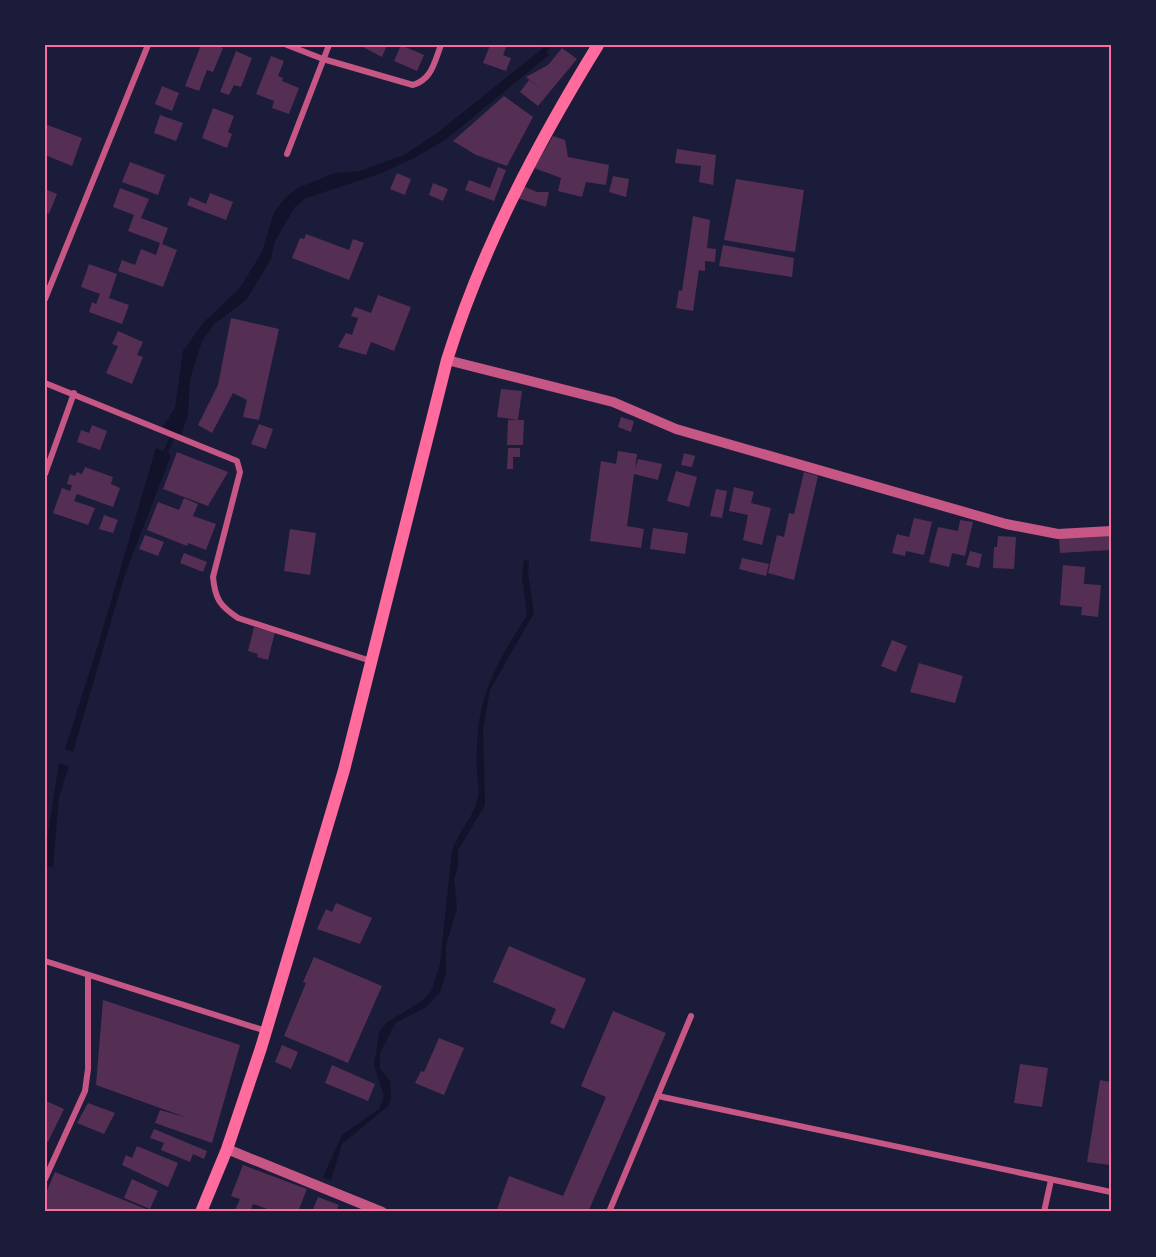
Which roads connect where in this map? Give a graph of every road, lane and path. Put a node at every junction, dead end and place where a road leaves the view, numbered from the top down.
1 (147, 45) edge
2 (287, 45) edge
3 (329, 45) edge
4 (441, 45) edge
5 (598, 45) edge
6 (323, 59) junction
7 (287, 154) dead end
8 (45, 298) edge
9 (447, 360) junction
10 (45, 382) edge
11 (74, 393) junction
12 (45, 474) edge
13 (1111, 531) edge
14 (371, 661) junction
15 (45, 961) edge
16 (88, 975) junction
17 (691, 1016) dead end
18 (266, 1031) junction
19 (658, 1096) junction
20 (227, 1149) junction
21 (45, 1179) edge
22 (1051, 1180) junction
23 (1111, 1192) edge
24 (201, 1212) edge
25 (382, 1212) edge
26 (609, 1212) edge
27 (1044, 1212) edge

1 - 8 street
2 - 6 street
3 - 6 street
4 - 6 street
5 - 9 main road
6 - 7 street
9 - 13 street
9 - 14 main road
10 - 11 street
11 - 12 street
11 - 14 street
14 - 18 main road
15 - 16 street
16 - 18 street
16 - 21 street
17 - 19 street
18 - 20 main road
19 - 22 street
19 - 26 street
20 - 24 main road
20 - 25 street
22 - 23 street
22 - 27 street

